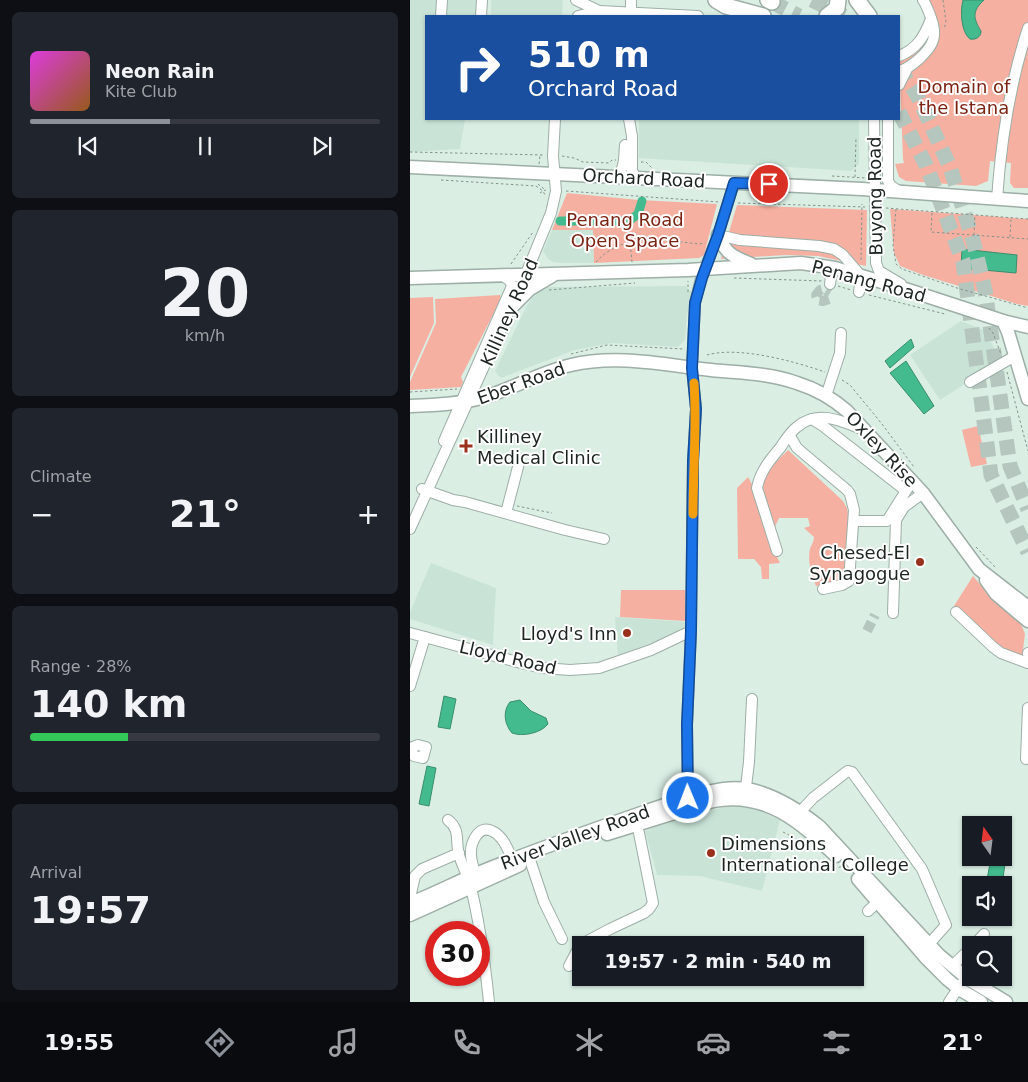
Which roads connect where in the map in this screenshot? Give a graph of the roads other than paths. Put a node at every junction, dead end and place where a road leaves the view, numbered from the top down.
1 (442, 0) edge
2 (482, 0) edge
3 (576, 0) edge
4 (631, 0) edge
5 (716, 0) edge
6 (838, 0) edge
7 (857, 0) edge
8 (924, 0) edge
9 (599, 11) junction
10 (631, 14) edge
11 (441, 15) edge
12 (481, 15) edge
13 (582, 15) edge
14 (664, 15) edge
15 (759, 15) edge
16 (828, 15) edge
17 (868, 15) edge
18 (931, 19) junction
19 (1028, 28) edge
20 (900, 56) edge
21 (903, 70) edge
22 (555, 120) edge
23 (629, 120) edge
24 (874, 120) edge
25 (888, 120) edge
26 (410, 167) edge
27 (554, 173) junction
28 (618, 177) junction
29 (637, 179) junction
30 (734, 183) junction
31 (874, 189) junction
32 (900, 192) junction
33 (997, 199) junction
34 (1028, 202) edge
35 (718, 235) junction
36 (755, 266) junction
37 (832, 268) junction
38 (708, 269) junction
39 (526, 274) junction
40 (554, 274) junction
41 (502, 275) junction
42 (860, 275) junction
43 (410, 278) edge
44 (830, 284) road end
45 (905, 288) junction
46 (859, 292) road end
47 (509, 310) junction
48 (1003, 321) junction
49 (1028, 327) edge
50 (841, 333) dead end
51 (1010, 359) junction
52 (695, 372) junction
53 (970, 382) dead end
54 (826, 396) junction
55 (1028, 399) edge
56 (465, 402) junction
57 (410, 406) edge
58 (812, 419) junction
59 (867, 431) junction
60 (790, 436) junction
61 (519, 464) dead end
62 (909, 485) junction
63 (426, 487) junction
64 (923, 493) junction
65 (506, 513) junction
66 (410, 515) edge
67 (854, 521) junction
68 (410, 529) edge
69 (604, 539) dead end
70 (777, 551) dead end
71 (979, 570) junction
72 (823, 589) dead end
73 (1027, 606) edge
74 (956, 612) dead end
75 (892, 613) dead end
76 (1028, 620) edge
77 (691, 631) junction
78 (410, 633) edge
79 (425, 637) junction
80 (1028, 664) edge
81 (410, 686) edge
82 (752, 699) dead end
83 (1028, 708) edge
84 (420, 739) dead end
85 (410, 747) edge
86 (1026, 759) dead end
87 (745, 794) junction
88 (688, 803) junction
89 (800, 812) junction
90 (448, 820) dead end
91 (635, 820) junction
92 (459, 853) junction
93 (512, 859) junction
94 (530, 860) junction
95 (471, 879) junction
96 (410, 898) edge
97 (881, 899) junction
98 (410, 903) edge
99 (868, 911) dead end
100 (410, 915) edge
101 (562, 939) dead end
102 (929, 944) junction
103 (962, 956) edge
104 (569, 966) dead end
105 (952, 966) junction
106 (962, 974) edge
107 (948, 979) junction
108 (962, 982) edge
109 (981, 986) edge
110 (959, 989) junction
111 (489, 1002) edge
112 (948, 1002) edge
113 (981, 1002) edge
114 (1006, 1002) edge

1 - 11 street
2 - 12 street
3 - 9 street
4 - 10 street
5 - 15 highway
6 - 16 highway
7 - 17 highway
8 - 18 street
9 - 10 street
9 - 13 street
10 - 14 street
18 - 20 street
18 - 21 street
19 - 33 street
22 - 27 street, Killiney Road
23 - 28 street
23 - 29 street
24 - 31 street, Buyong Road
25 - 32 street, Buyong Road
26 - 27 main road, Orchard Road
27 - 28 main road, Orchard Road
27 - 39 street, Killiney Road
28 - 29 main road, Orchard Road
29 - 30 main road, Orchard Road
30 - 31 main road, Orchard Road
30 - 35 street
31 - 32 main road, Orchard Road
31 - 45 street, Buyong Road
32 - 33 main road, Orchard Road
33 - 34 main road, Orchard Road
35 - 36 main road
35 - 38 street
35 - 42 street
36 - 37 main road, Penang Road
36 - 38 main road, Penang Road
37 - 42 main road, Penang Road
37 - 44 street
38 - 40 main road, Penang Road
38 - 52 street
39 - 40 main road, Penang Road
39 - 41 main road, Penang Road
39 - 47 street, Killiney Road
40 - 47 main road
41 - 43 main road, Penang Road
41 - 56 street, Killiney Road
42 - 45 main road, Penang Road
42 - 46 street
45 - 48 main road, Penang Road
47 - 56 street, Killiney Road
48 - 49 main road, Penang Road
48 - 51 main road
50 - 54 street
51 - 53 street
51 - 55 main road
52 - 54 main road, Oxley Rise
52 - 56 main road, Eber Road
52 - 77 street
54 - 59 main road, Oxley Rise
56 - 57 main road, Eber Road
56 - 63 street, Killiney Road
58 - 59 street
58 - 60 street
58 - 62 street
59 - 62 main road, Oxley Rise
60 - 67 street
60 - 70 street
61 - 65 street
62 - 64 main road, Oxley Rise
62 - 67 street
63 - 65 street
63 - 66 street, Killiney Road
63 - 68 street, Killiney Road
64 - 71 main road, Oxley Rise
64 - 75 street
65 - 69 street
67 - 72 street
71 - 73 main road, Oxley Rise
71 - 76 main road
74 - 80 street
77 - 79 street, Lloyd Road
77 - 88 street
78 - 79 street, Lloyd Road
79 - 81 street
82 - 87 street
83 - 86 street
84 - 85 street
87 - 88 main road, River Valley Road
87 - 89 main road, River Valley Road
87 - 97 main road, River Valley Road
88 - 91 main road, River Valley Road
89 - 97 main road, River Valley Road
89 - 102 street
90 - 92 street
91 - 93 main road, River Valley Road
91 - 94 main road, River Valley Road
91 - 104 street
92 - 95 street
92 - 96 street
93 - 95 main road, River Valley Road
93 - 95 street
94 - 95 main road, River Valley Road
94 - 101 street
95 - 98 main road, River Valley Road
95 - 100 main road, River Valley Road
95 - 111 street
97 - 99 street
97 - 102 main road, River Valley Road
97 - 107 main road, River Valley Road
102 - 105 main road, River Valley Road
103 - 105 street
105 - 106 main road, River Valley Road
107 - 110 main road, River Valley Road
107 - 112 street
108 - 110 street
109 - 114 main road, River Valley Road
110 - 112 street
110 - 113 main road, River Valley Road

